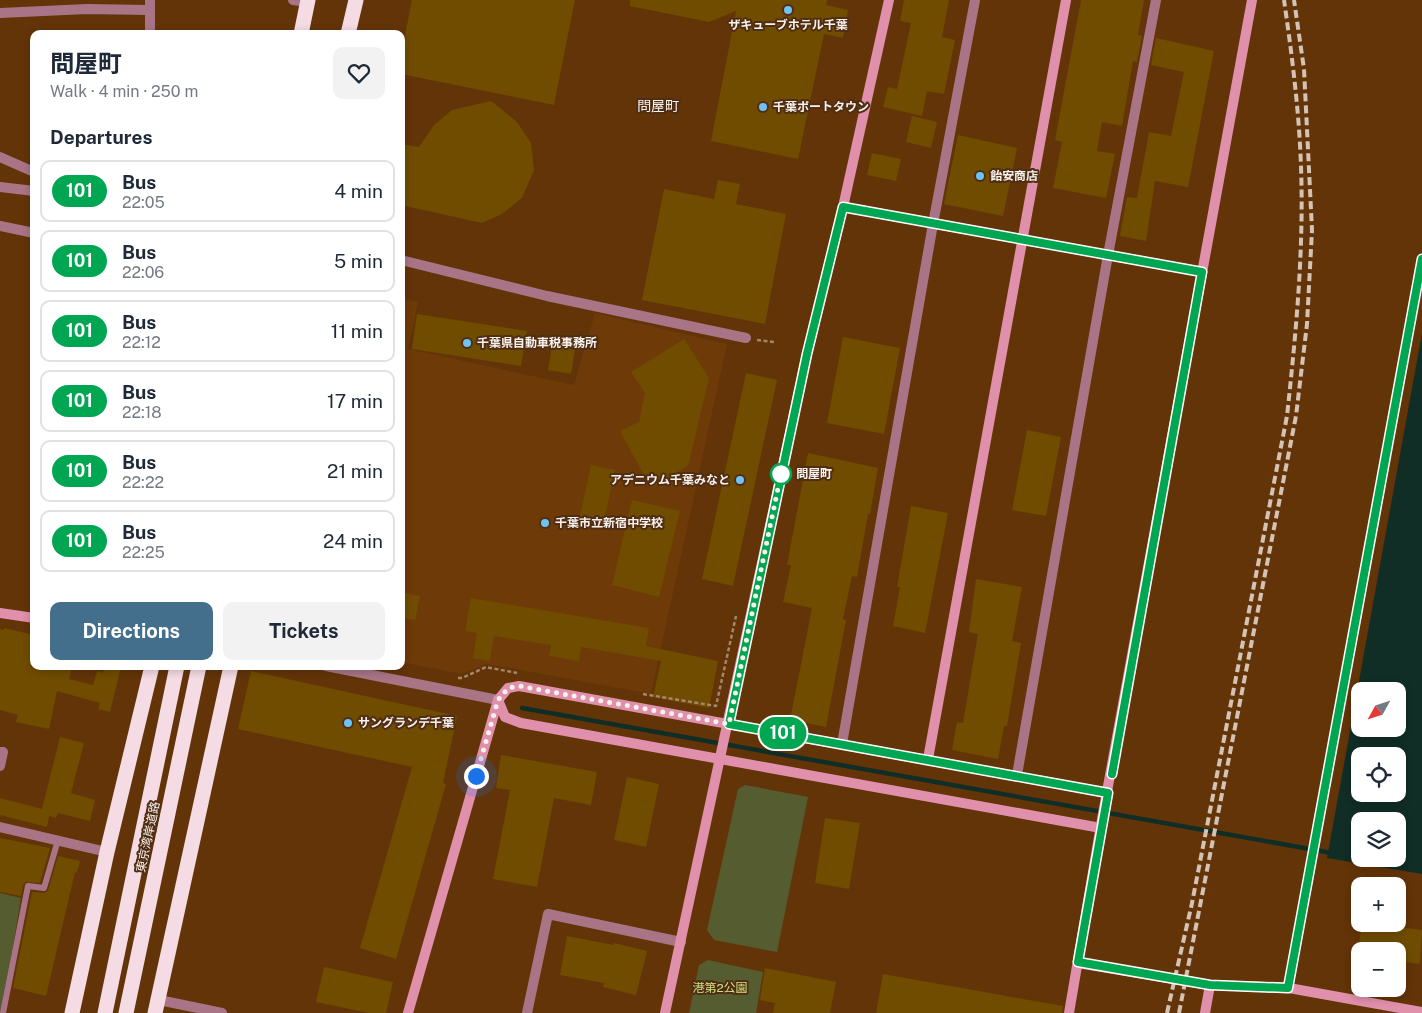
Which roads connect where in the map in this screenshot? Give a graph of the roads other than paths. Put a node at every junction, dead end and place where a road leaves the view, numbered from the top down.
1 (356, 0) edge
2 (889, 0) edge
3 (975, 0) edge
4 (1066, 0) edge
5 (1156, 0) edge
6 (1252, 0) edge
7 (303, 1) edge
8 (87, 5) edge
9 (150, 5) edge
10 (0, 13) edge
11 (150, 30) edge
12 (302, 30) edge
13 (349, 30) edge
14 (0, 157) edge
15 (30, 170) edge
16 (0, 187) edge
17 (30, 191) edge
18 (843, 207) junction
19 (933, 224) junction
20 (0, 226) edge
21 (30, 232) edge
22 (1022, 240) junction
23 (1108, 255) junction
24 (1422, 259) edge
25 (405, 261) edge
26 (1202, 272) junction
27 (746, 338) road end
28 (0, 613) edge
29 (30, 617) edge
30 (151, 670) edge
31 (176, 670) edge
32 (198, 670) edge
33 (230, 670) edge
34 (346, 670) edge
35 (498, 700) junction
36 (729, 724) junction
37 (842, 744) junction
38 (0, 752) edge
39 (720, 758) junction
40 (928, 759) junction
41 (0, 766) edge
42 (1017, 775) junction
43 (1107, 798) junction
44 (1102, 824) junction
45 (0, 828) edge
46 (58, 840) junction
47 (107, 852) junction
48 (681, 942) junction
49 (1078, 962) junction
50 (1210, 985) junction
51 (1288, 988) junction
52 (157, 1006) edge
53 (1422, 1012) edge
54 (3, 1013) edge
55 (72, 1013) edge
56 (105, 1013) edge
57 (126, 1013) edge
58 (222, 1013) edge
59 (408, 1013) edge
60 (527, 1013) edge
61 (666, 1013) edge
62 (1069, 1013) edge
63 (1205, 1013) edge

1 - 13 highway
2 - 18 street
3 - 19 street
4 - 22 street
5 - 23 street
6 - 26 street
7 - 12 highway
8 - 9 street
8 - 10 street
9 - 11 street
14 - 15 street
16 - 17 street
18 - 19 street
18 - 36 street
19 - 22 street
19 - 37 street
20 - 21 street
22 - 23 street
22 - 40 street
23 - 26 street
23 - 42 street
24 - 51 lane
25 - 27 street
26 - 43 street
28 - 29 street
30 - 47 highway
31 - 56 highway, 東京湾岸道路
32 - 57 highway, 東京湾岸道路
33 - 52 highway
34 - 35 street
35 - 36 street
35 - 39 street
35 - 59 street
36 - 37 street
36 - 39 street
37 - 40 street
38 - 41 street
39 - 44 street
39 - 48 street
40 - 42 street
42 - 43 street
43 - 44 street
44 - 49 street
45 - 46 street
46 - 47 street
46 - 54 lane
47 - 55 highway
48 - 60 street
48 - 61 street
49 - 50 street
49 - 62 street
50 - 51 street
50 - 63 street
51 - 53 street
52 - 58 street

